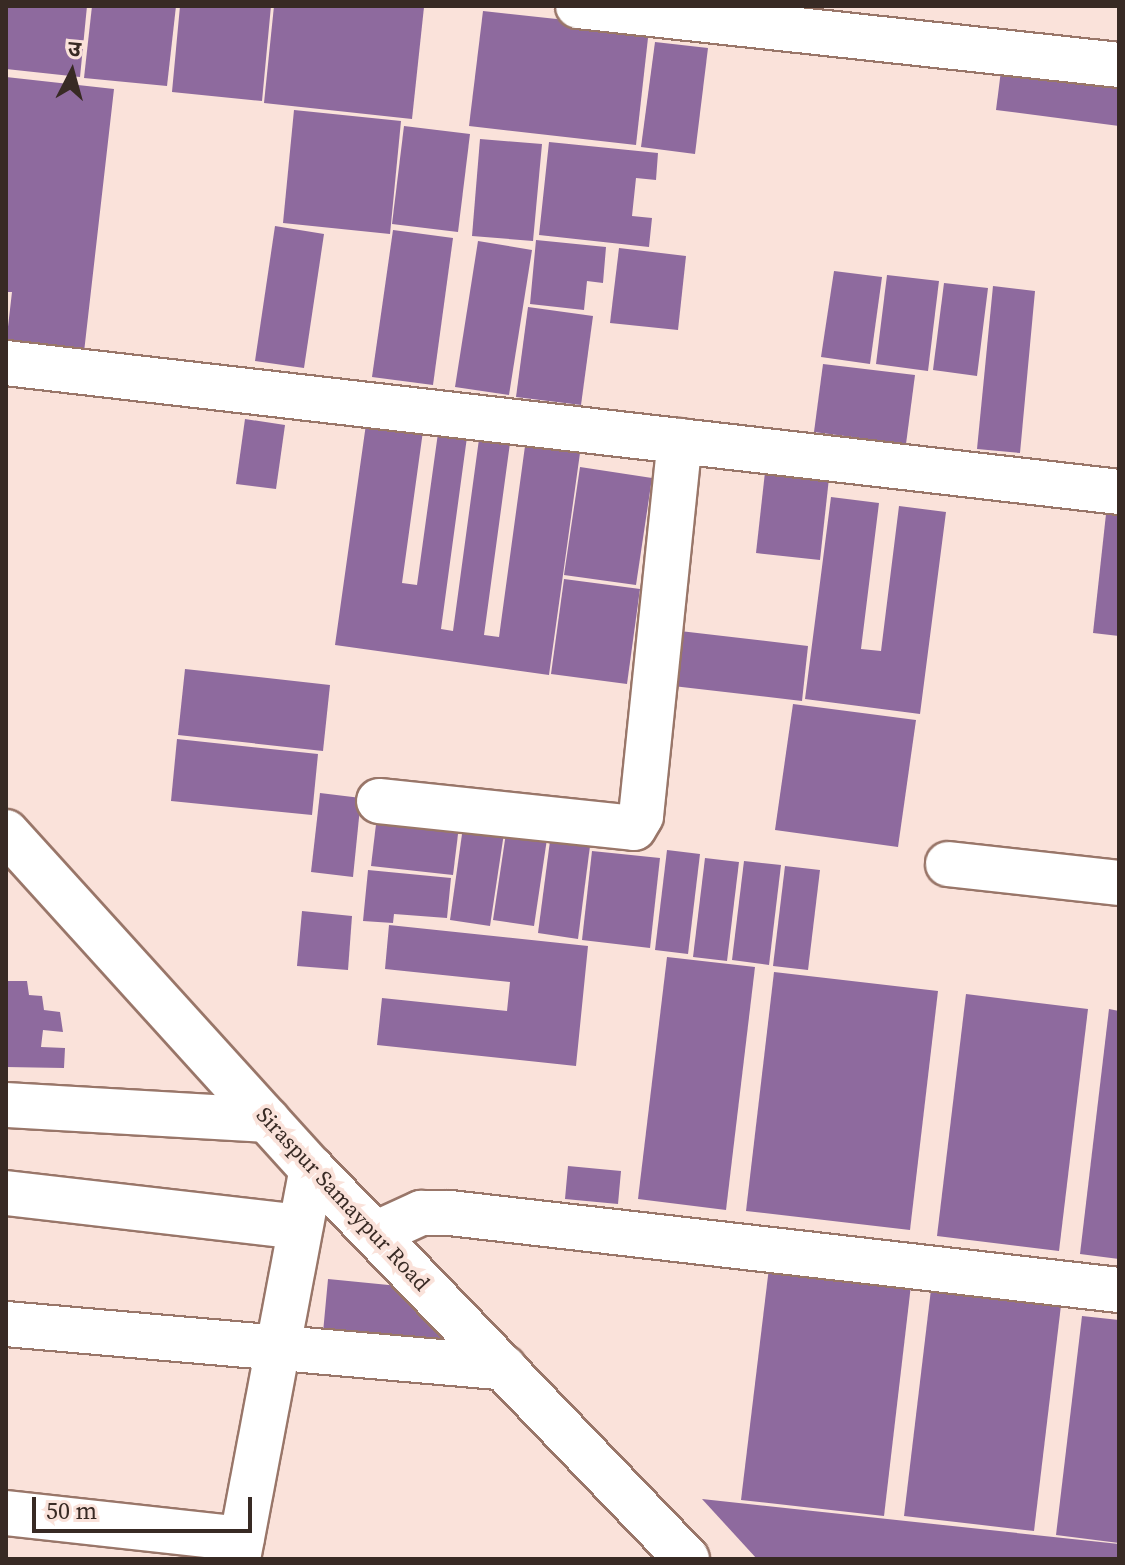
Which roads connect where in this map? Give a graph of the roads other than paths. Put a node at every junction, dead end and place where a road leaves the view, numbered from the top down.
1 (578, 6) edge
2 (749, 15) edge
3 (1119, 65) edge
4 (6, 363) edge
5 (680, 441) junction
6 (1119, 492) edge
7 (379, 801) dead end
8 (6, 832) edge
9 (948, 864) dead end
10 (1119, 883) edge
11 (6, 1105) edge
12 (268, 1120) junction
13 (312, 1169) junction
14 (6, 1193) edge
15 (299, 1227) junction
16 (375, 1234) junction
17 (1119, 1290) edge
18 (6, 1324) edge
19 (274, 1350) junction
20 (504, 1368) junction
21 (6, 1513) edge
22 (240, 1549) edge
23 (687, 1559) edge

1 - 2 street
2 - 3 street
4 - 5 street
5 - 6 street
5 - 7 street
8 - 12 street, Siraspur Samaypur Road
9 - 10 street
11 - 12 street
12 - 13 street, Siraspur Samaypur Road
13 - 15 street
13 - 16 street, Siraspur Samaypur Road
14 - 15 street
15 - 19 street
16 - 17 street
16 - 20 street, Siraspur Samaypur Road
18 - 19 street
19 - 20 street
19 - 22 street
20 - 23 street, Siraspur Samaypur Road
21 - 22 street

